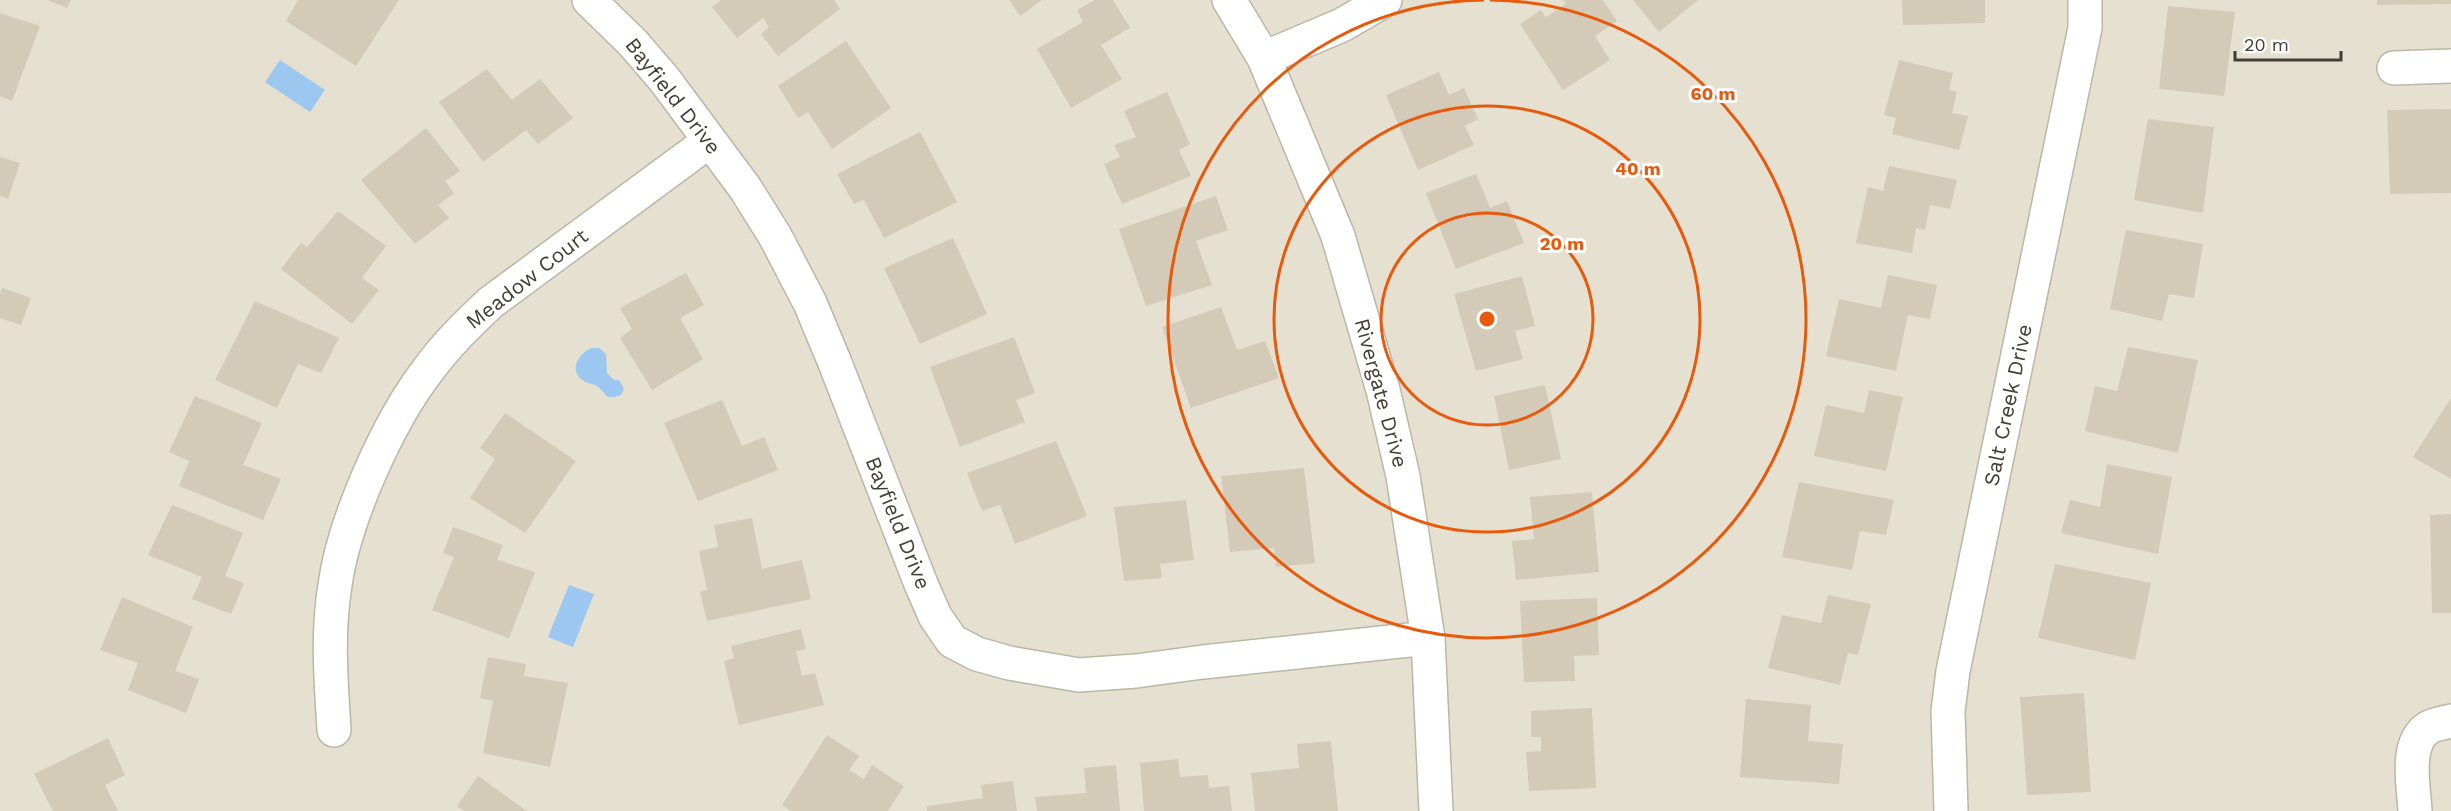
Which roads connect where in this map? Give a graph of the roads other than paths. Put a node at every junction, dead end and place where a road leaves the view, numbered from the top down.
1 (589, 0) edge
2 (1229, 0) edge
3 (1385, 0) edge
4 (2085, 0) edge
5 (1264, 58) junction
6 (2451, 66) edge
7 (2394, 69) dead end
8 (708, 142) junction
9 (1428, 638) junction
10 (2451, 721) edge
11 (334, 730) dead end
12 (1436, 811) edge
13 (1951, 811) edge
14 (2415, 811) edge

1 - 8 street, Bayfield Drive
2 - 5 street, Rivergate Drive
3 - 5 street
4 - 13 street, Salt Creek Drive
5 - 9 street, Rivergate Drive
6 - 7 street
8 - 9 street, Bayfield Drive
8 - 11 street, Meadow Court
9 - 12 street, Rivergate Drive
10 - 14 street

